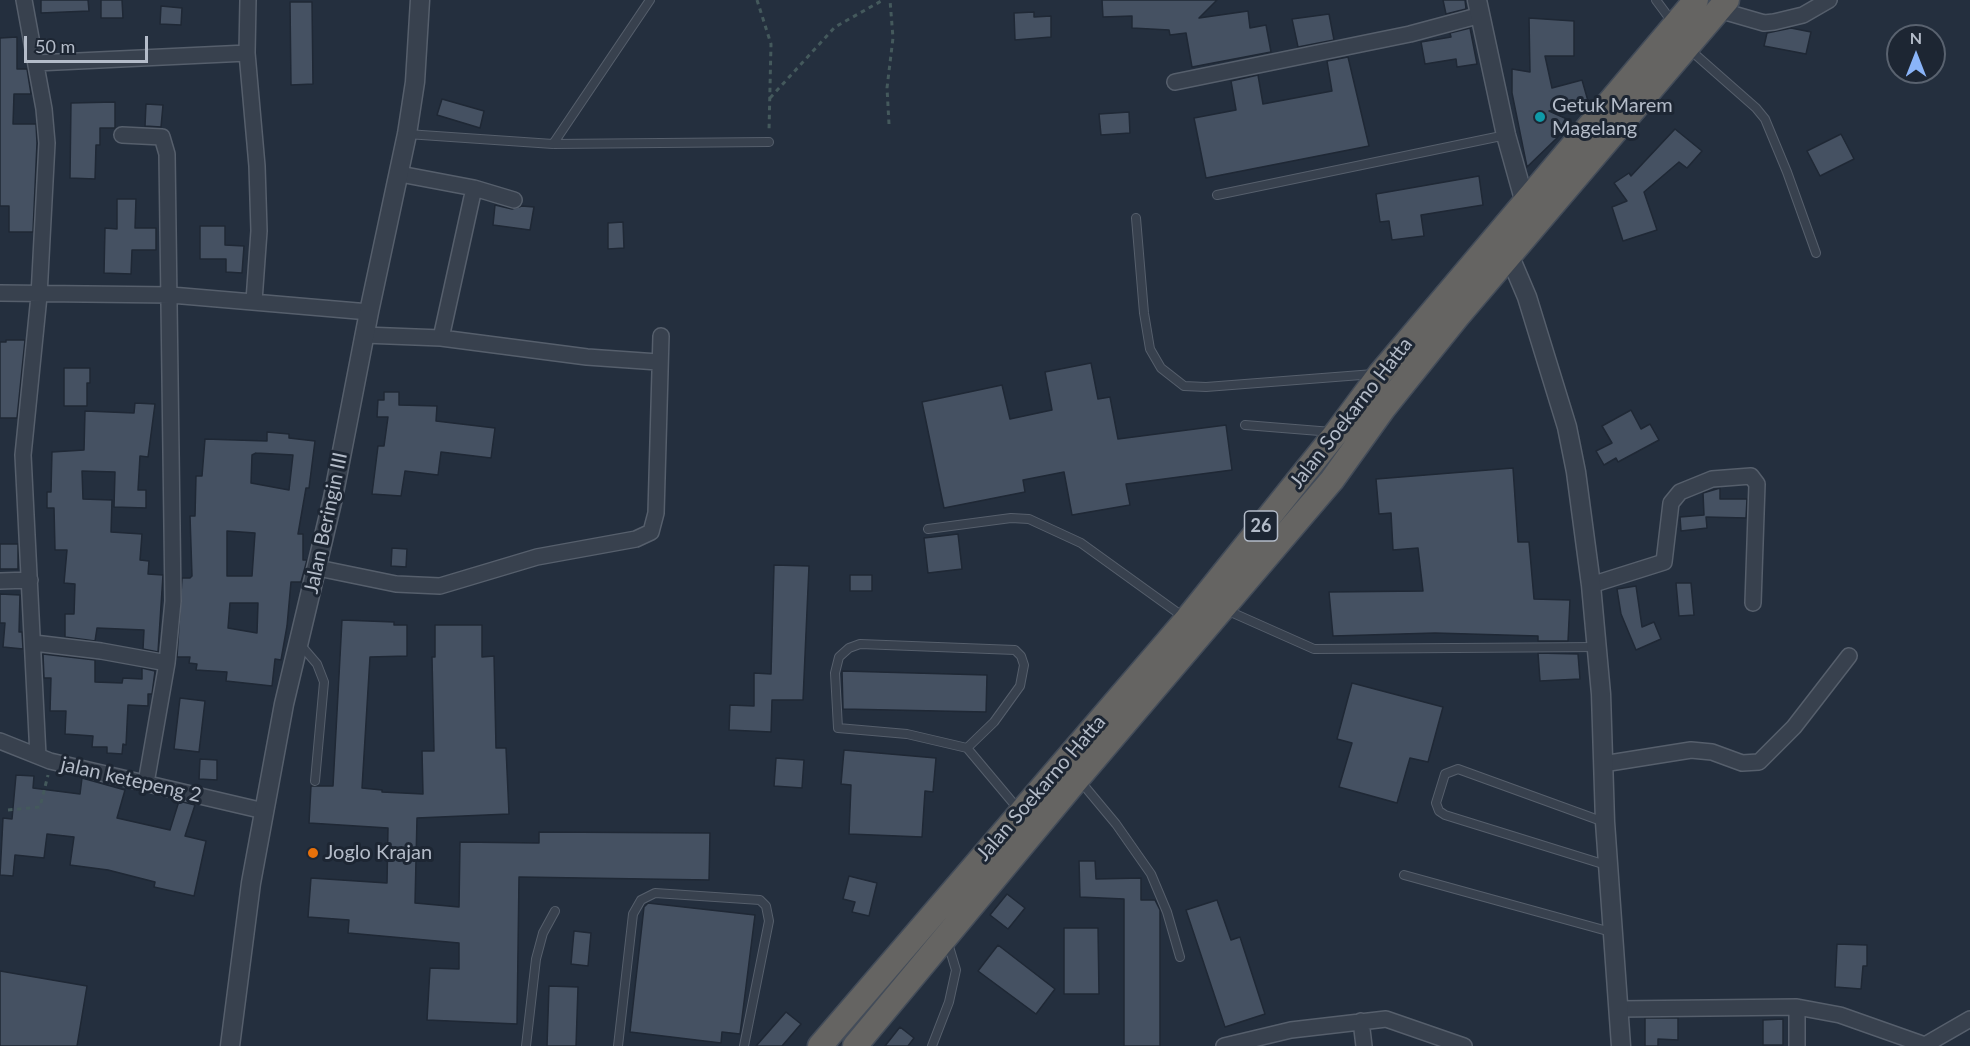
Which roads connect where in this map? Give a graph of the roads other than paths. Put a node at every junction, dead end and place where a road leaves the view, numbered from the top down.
1 (24, 0) edge
2 (248, 0) edge
3 (420, 0) edge
4 (650, 0) edge
5 (1656, 0) edge
6 (1696, 0) edge
7 (1829, 0) edge
8 (1723, 5) edge
9 (1479, 7) edge
10 (1674, 24) junction
11 (1687, 47) junction
12 (247, 53) junction
13 (36, 63) junction
14 (1175, 82) dead end
15 (407, 134) junction
16 (122, 135) dead end
17 (1506, 135) junction
18 (769, 142) road end
19 (553, 144) junction
20 (399, 174) junction
21 (474, 188) junction
22 (1217, 195) dead end
23 (514, 200) dead end
24 (1525, 203) junction
25 (1137, 219) dead end
26 (1816, 253) dead end
27 (1510, 257) junction
28 (0, 294) edge
29 (171, 295) junction
30 (39, 296) junction
31 (254, 301) junction
32 (369, 312) junction
33 (364, 335) junction
34 (661, 336) dead end
35 (441, 338) junction
36 (658, 362) junction
37 (1380, 374) junction
38 (1373, 404) junction
39 (1245, 424) dead end
40 (1337, 432) junction
41 (928, 529) dead end
42 (318, 568) junction
43 (30, 580) junction
44 (0, 581) edge
45 (1591, 585) junction
46 (1753, 603) dead end
47 (1223, 609) junction
48 (1187, 619) junction
49 (298, 642) junction
50 (34, 643) junction
51 (1597, 647) junction
52 (1848, 656) dead end
53 (167, 663) junction
54 (0, 741) edge
55 (967, 748) junction
56 (44, 758) junction
57 (1603, 764) junction
58 (1078, 778) junction
59 (315, 781) dead end
60 (146, 783) junction
61 (264, 810) junction
62 (1020, 812) junction
63 (1605, 822) junction
64 (1608, 866) junction
65 (1404, 874) dead end
66 (555, 911) dead end
67 (1612, 932) junction
68 (945, 936) junction
69 (1179, 957) dead end
70 (1797, 1007) junction
71 (1619, 1009) junction
72 (1970, 1019) edge
73 (1361, 1021) junction
74 (1279, 1039) edge
75 (230, 1046) edge
76 (526, 1046) edge
77 (618, 1046) edge
78 (744, 1046) edge
79 (820, 1046) edge
80 (855, 1046) edge
81 (932, 1046) edge
82 (1224, 1046) edge
83 (1364, 1046) edge
84 (1464, 1046) edge
85 (1621, 1046) edge
86 (1797, 1046) edge
87 (1926, 1046) edge

1 - 13 street
2 - 12 street
3 - 15 street, Jalan Beringin III
4 - 19 lane
5 - 10 lane
6 - 10 highway, Jalan Soekarno Hatta / 26
7 - 8 street
8 - 11 highway, Jalan Soekarno Hatta / 26
9 - 14 street
9 - 17 street
10 - 24 highway, Jalan Soekarno Hatta / 26
11 - 26 lane
11 - 27 highway, Jalan Soekarno Hatta / 26
12 - 13 street
12 - 31 street
13 - 30 street
15 - 19 lane
15 - 20 street, Jalan Beringin III
16 - 29 street
17 - 22 lane
17 - 24 street
18 - 19 lane
20 - 21 street
20 - 32 street, Jalan Beringin III
21 - 23 street
21 - 35 street
24 - 37 highway, Jalan Soekarno Hatta / 26
25 - 37 lane
27 - 38 highway, Jalan Soekarno Hatta / 26
27 - 45 street
28 - 30 street
29 - 30 street
29 - 31 street
29 - 53 street
30 - 43 street
31 - 32 street
32 - 33 street, Jalan Beringin III
33 - 35 street
33 - 42 street, Jalan Beringin III
34 - 36 street
35 - 36 street
36 - 42 street
37 - 38 highway, Jalan Soekarno Hatta / 26
38 - 40 highway, Jalan Soekarno Hatta / 26
38 - 47 highway, Jalan Soekarno Hatta / 26
39 - 40 lane
40 - 48 highway, Jalan Soekarno Hatta / 26
41 - 48 lane
42 - 49 street, Jalan Beringin III
43 - 44 street
43 - 50 street
45 - 46 street
45 - 51 street
47 - 51 lane
47 - 58 highway, Jalan Soekarno Hatta / 26
48 - 62 highway, Jalan Soekarno Hatta / 26
49 - 59 lane
49 - 61 street, Jalan Beringin III
50 - 53 street
50 - 56 street
51 - 57 street
52 - 57 street
53 - 60 street
54 - 56 street, jalan ketepeng 2
55 - 55 lane
55 - 62 lane
56 - 60 street, jalan ketepeng 2
57 - 63 street
58 - 68 highway, Jalan Soekarno Hatta / 26
58 - 69 lane
60 - 61 street, jalan ketepeng 2
61 - 75 street, Jalan Beringin III
62 - 79 highway, Jalan Soekarno Hatta / 26
63 - 64 street
63 - 64 lane
64 - 67 street
65 - 67 lane
66 - 76 lane
67 - 71 street
68 - 80 highway, Jalan Soekarno Hatta / 26
68 - 81 lane
70 - 71 street
70 - 86 street
70 - 87 street
71 - 85 street
72 - 87 street
73 - 74 street
73 - 83 street
73 - 84 street
74 - 82 street
77 - 78 lane

